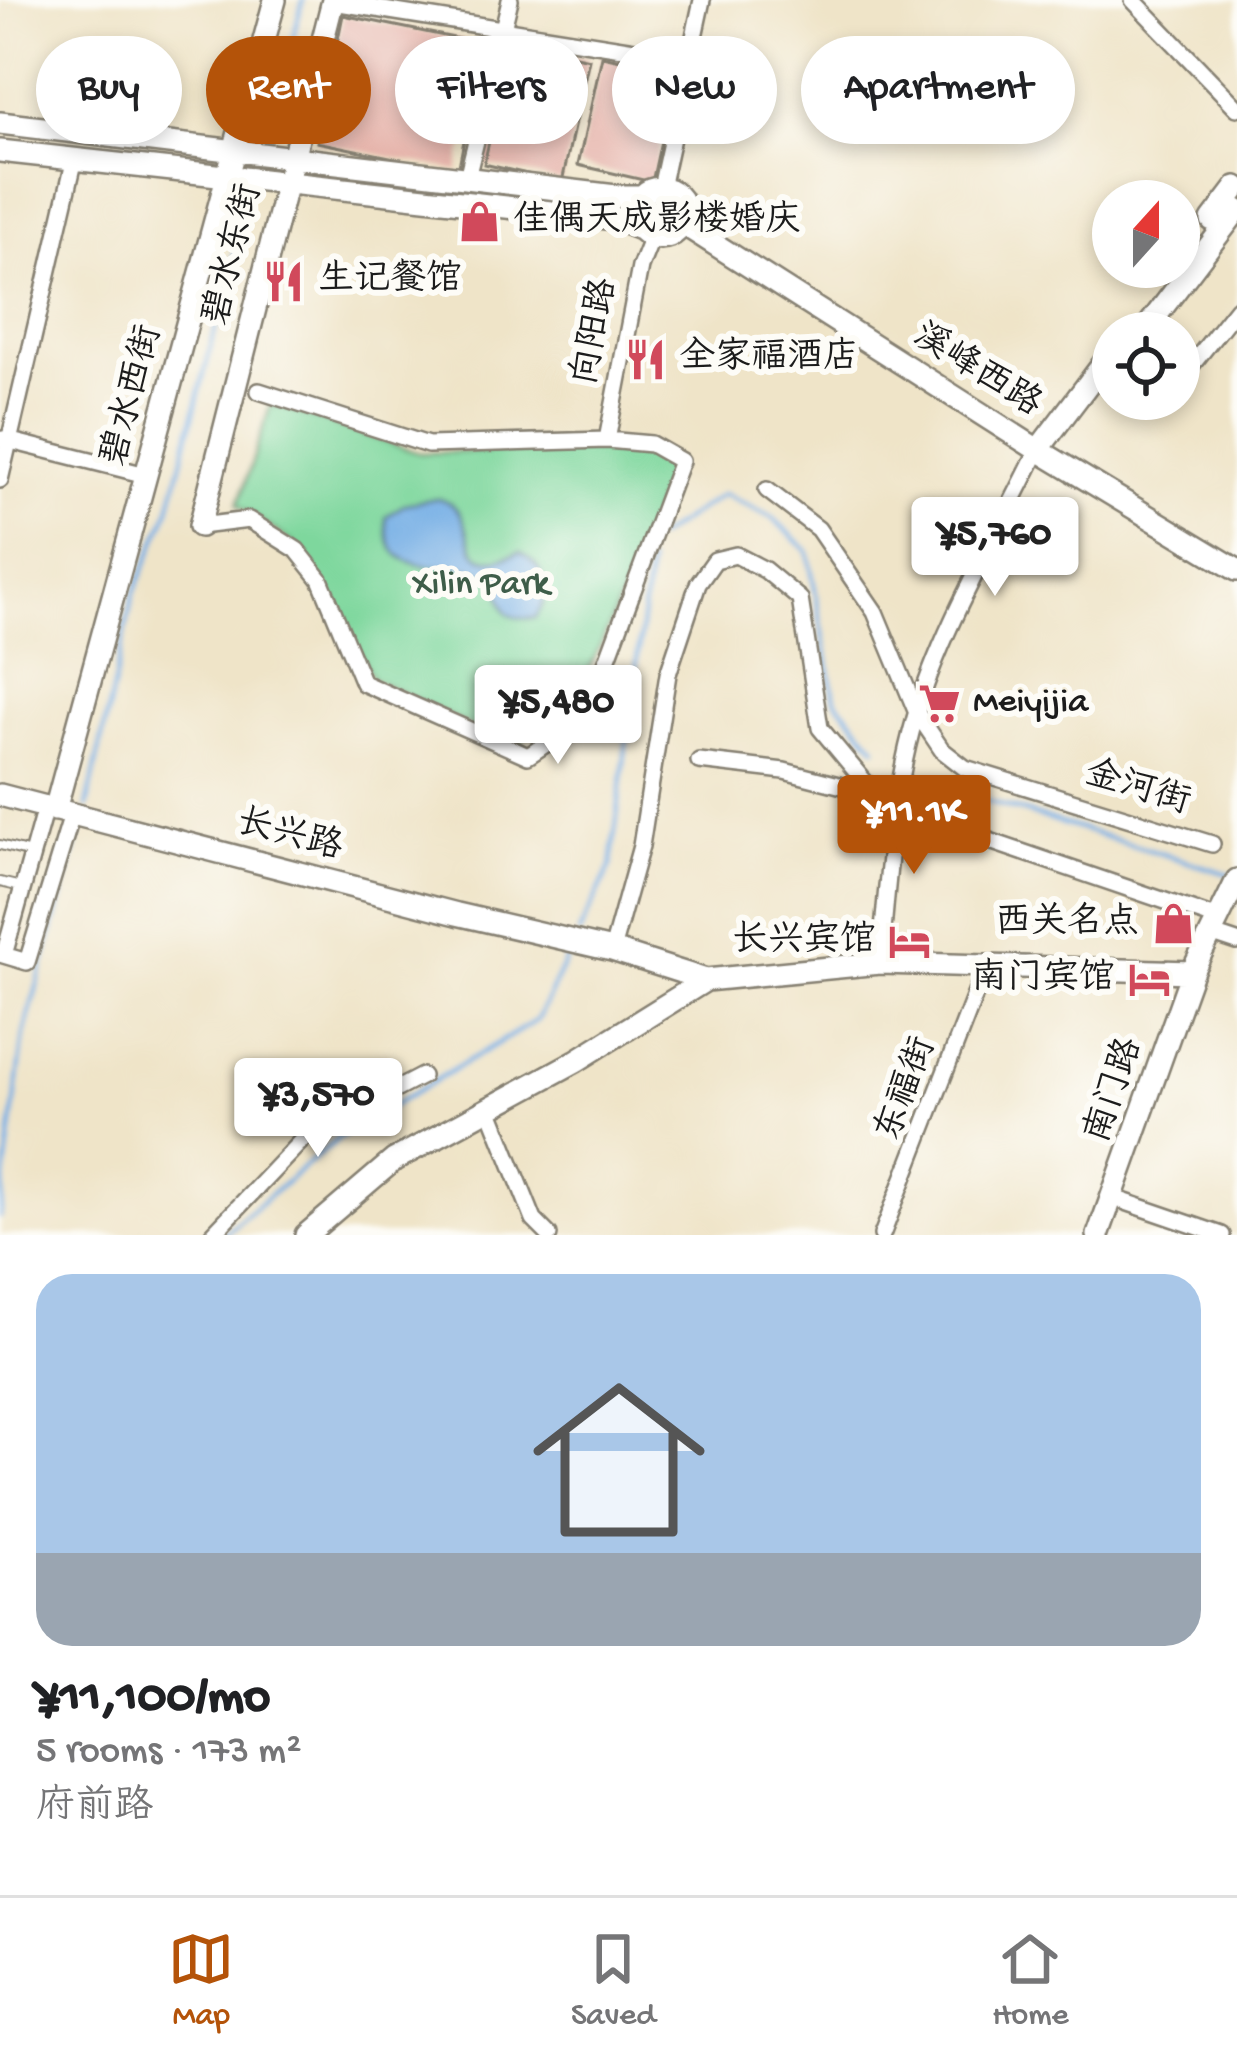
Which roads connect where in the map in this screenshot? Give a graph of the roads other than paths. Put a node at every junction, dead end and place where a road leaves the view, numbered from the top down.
1 (275, 0) edge
2 (510, 0) edge
3 (702, 0) edge
4 (1133, 0) edge
5 (333, 1) edge
6 (503, 29) junction
7 (612, 46) edge
8 (1237, 108) edge
9 (0, 123) edge
10 (0, 151) edge
11 (236, 151) junction
12 (75, 158) junction
13 (229, 174) junction
14 (467, 178) junction
15 (1237, 187) edge
16 (651, 192) junction
17 (1237, 210) edge
18 (682, 224) junction
19 (646, 233) junction
20 (1200, 237) edge
21 (1161, 288) edge
22 (1237, 308) edge
23 (1143, 312) edge
24 (1159, 312) edge
25 (1200, 355) edge
26 (1092, 382) edge
27 (259, 391) dead end
28 (1092, 396) edge
29 (5, 439) edge
30 (608, 440) junction
31 (1043, 453) junction
32 (146, 475) junction
33 (0, 480) edge
34 (767, 490) dead end
35 (200, 526) joint
36 (1237, 570) edge
37 (917, 713) junction
38 (699, 761) dead end
39 (874, 794) junction
40 (0, 795) edge
41 (896, 803) junction
42 (57, 811) junction
43 (1212, 844) dead end
44 (0, 845) edge
45 (32, 854) junction
46 (1237, 880) edge
47 (0, 882) edge
48 (22, 887) junction
49 (7, 919) edge
50 (1220, 919) junction
51 (1237, 942) edge
52 (607, 950) junction
53 (2, 955) edge
54 (880, 964) junction
55 (987, 964) junction
56 (1192, 972) junction
57 (706, 980) junction
58 (422, 1076) dead end
59 (489, 1108) junction
60 (1114, 1198) junction
61 (212, 1235) edge
62 (306, 1235) edge
63 (549, 1235) edge
64 (882, 1235) edge
65 (1098, 1235) edge
66 (1222, 1235) edge

1 - 11 street, 碧水西街
2 - 6 street
3 - 16 street
4 - 8 street
5 - 6 street
5 - 35 street, 碧水东街
6 - 7 street
6 - 14 street
9 - 11 street
10 - 12 street
11 - 13 street, 碧水西街
11 - 14 street
12 - 13 street
12 - 29 street
13 - 19 street
13 - 32 street, 碧水西街
14 - 16 street
15 - 20 street
16 - 18 street
16 - 19 street
17 - 24 street
18 - 19 street
18 - 31 street, 溪峰西路
19 - 30 street, 向阳路
21 - 23 street
22 - 25 street
26 - 31 street
27 - 30 street
28 - 31 street
29 - 32 street
29 - 33 street
30 - 35 street
31 - 36 street, 溪峰西路
31 - 37 street
32 - 42 street, 碧水西街
34 - 37 street, 金河街
37 - 41 street
37 - 43 street, 金河街
38 - 39 street
39 - 41 street
39 - 52 street
40 - 42 street, 长兴路
41 - 50 street
41 - 54 street
42 - 45 street
42 - 52 street, 长兴路
42 - 53 street
44 - 45 lane
45 - 48 street
46 - 50 street, 南门路
47 - 48 lane
48 - 49 street
49 - 53 street
50 - 51 street
50 - 56 street, 南门路
52 - 57 street
54 - 55 street
54 - 57 street
55 - 56 street
55 - 64 street, 东福街
56 - 60 street, 南门路
57 - 59 street
58 - 61 street
59 - 62 street
59 - 63 street
60 - 65 street, 南门路
60 - 66 street

